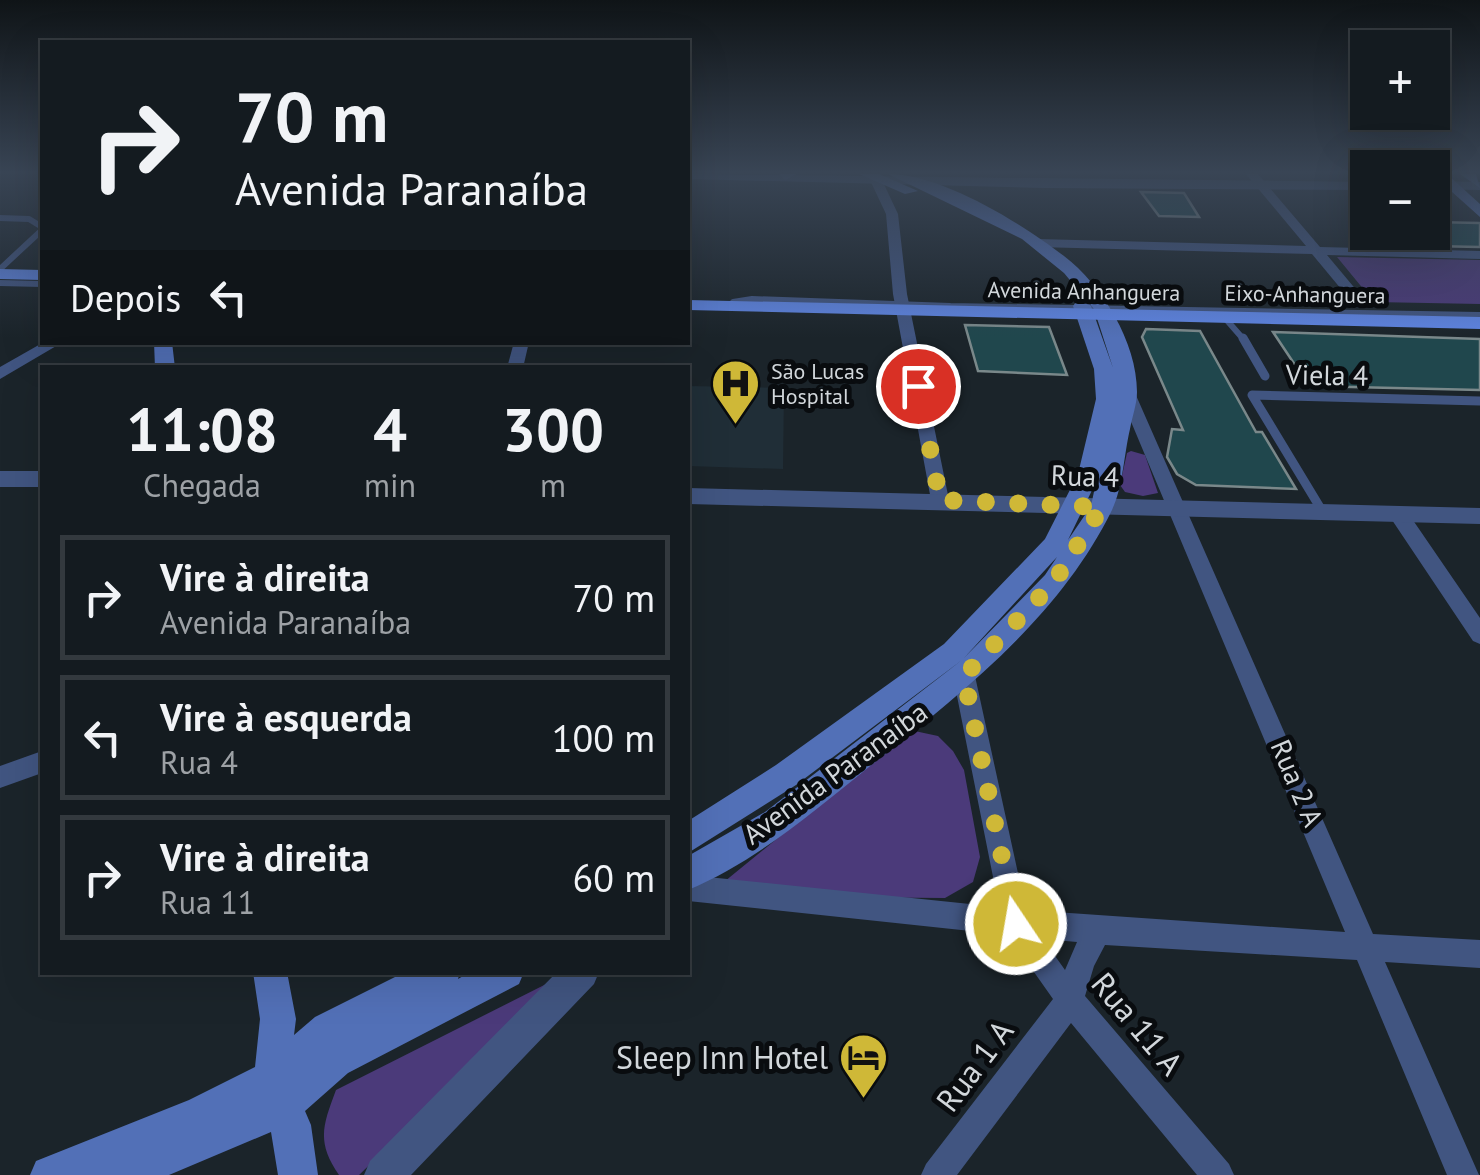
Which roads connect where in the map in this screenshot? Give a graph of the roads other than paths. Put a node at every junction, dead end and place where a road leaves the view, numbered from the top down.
1 (894, 229) edge
2 (992, 229) edge
3 (1014, 229) edge
4 (1297, 229) edge
5 (40, 230) edge
6 (1037, 243) junction
7 (1316, 251) junction
8 (1480, 255) edge
9 (0, 271) edge
10 (40, 275) edge
11 (0, 283) edge
12 (40, 284) edge
13 (690, 289) edge
14 (0, 291) edge
15 (40, 292) edge
16 (690, 303) edge
17 (690, 303) edge
18 (903, 303) junction
19 (1360, 304) junction
20 (1092, 306) junction
21 (1480, 306) edge
22 (1480, 315) edge
23 (1480, 323) edge
24 (1244, 327) junction
25 (51, 345) edge
26 (0, 374) edge
27 (1265, 376) dead end
28 (1127, 394) junction
29 (1480, 401) edge
30 (0, 479) edge
31 (40, 479) edge
32 (690, 496) edge
33 (940, 500) junction
34 (1072, 507) junction
35 (1102, 507) junction
36 (1177, 508) junction
37 (1324, 514) junction
38 (1399, 515) junction
39 (1480, 516) edge
40 (1480, 635) edge
41 (964, 676) junction
42 (40, 763) edge
43 (0, 777) edge
44 (690, 837) edge
45 (690, 873) edge
46 (690, 888) edge
47 (1016, 924) junction
48 (1098, 931) junction
49 (1368, 949) junction
50 (1480, 954) edge
51 (270, 975) edge
52 (437, 975) edge
53 (501, 975) edge
54 (579, 975) edge
55 (1070, 1000) junction
56 (274, 1094) junction
57 (1463, 1174) edge
58 (50, 1175) edge
59 (122, 1175) edge
60 (298, 1175) edge
61 (384, 1175) edge
62 (936, 1175) edge
63 (1218, 1175) edge

1 - 18 street
2 - 20 main road
3 - 6 main road
4 - 7 street
5 - 9 lane
6 - 7 street
6 - 20 main road
7 - 8 street
7 - 19 street
9 - 10 main road
11 - 12 lane
13 - 18 main road, Avenida Anhanguera
14 - 15 main road
16 - 18 lane, Eixo-Anhanguera
17 - 18 main road, Avenida Anhanguera
18 - 20 main road, Avenida Anhanguera
18 - 20 lane, Eixo-Anhanguera
18 - 33 street
19 - 20 main road, Avenida Anhanguera
19 - 21 main road, Avenida Anhanguera
20 - 22 lane, Eixo-Anhanguera
20 - 24 main road, Avenida Anhanguera
20 - 28 main road, Avenida Paranaíba
20 - 34 main road, Avenida Paranaíba
23 - 24 main road, Avenida Anhanguera
24 - 27 lane
25 - 26 street
28 - 35 main road, Avenida Paranaíba
28 - 36 street, Rua 2 A
29 - 37 lane, Viela 4
30 - 31 street
32 - 33 street, Rua 4
33 - 34 street, Rua 4
34 - 35 street, Rua 4
34 - 44 main road, Avenida Paranaíba
35 - 36 street, Rua 4
35 - 41 main road, Avenida Paranaíba
36 - 37 street, Rua 4
36 - 49 street, Rua 2 A
37 - 38 street, Rua 4
38 - 39 street, Rua 4
38 - 40 street
41 - 45 main road, Avenida Paranaíba
41 - 47 street, Rua 11 A
42 - 43 street
46 - 47 street
47 - 48 street
47 - 55 street, Rua 11 A
48 - 49 street
48 - 55 street, Rua 1 A
49 - 50 street
49 - 57 street, Rua 2 A
51 - 56 main road
52 - 56 main road
53 - 56 main road
54 - 61 street
55 - 62 street, Rua 1 A
55 - 63 street, Rua 11 A
56 - 58 main road
56 - 59 main road
56 - 60 main road

